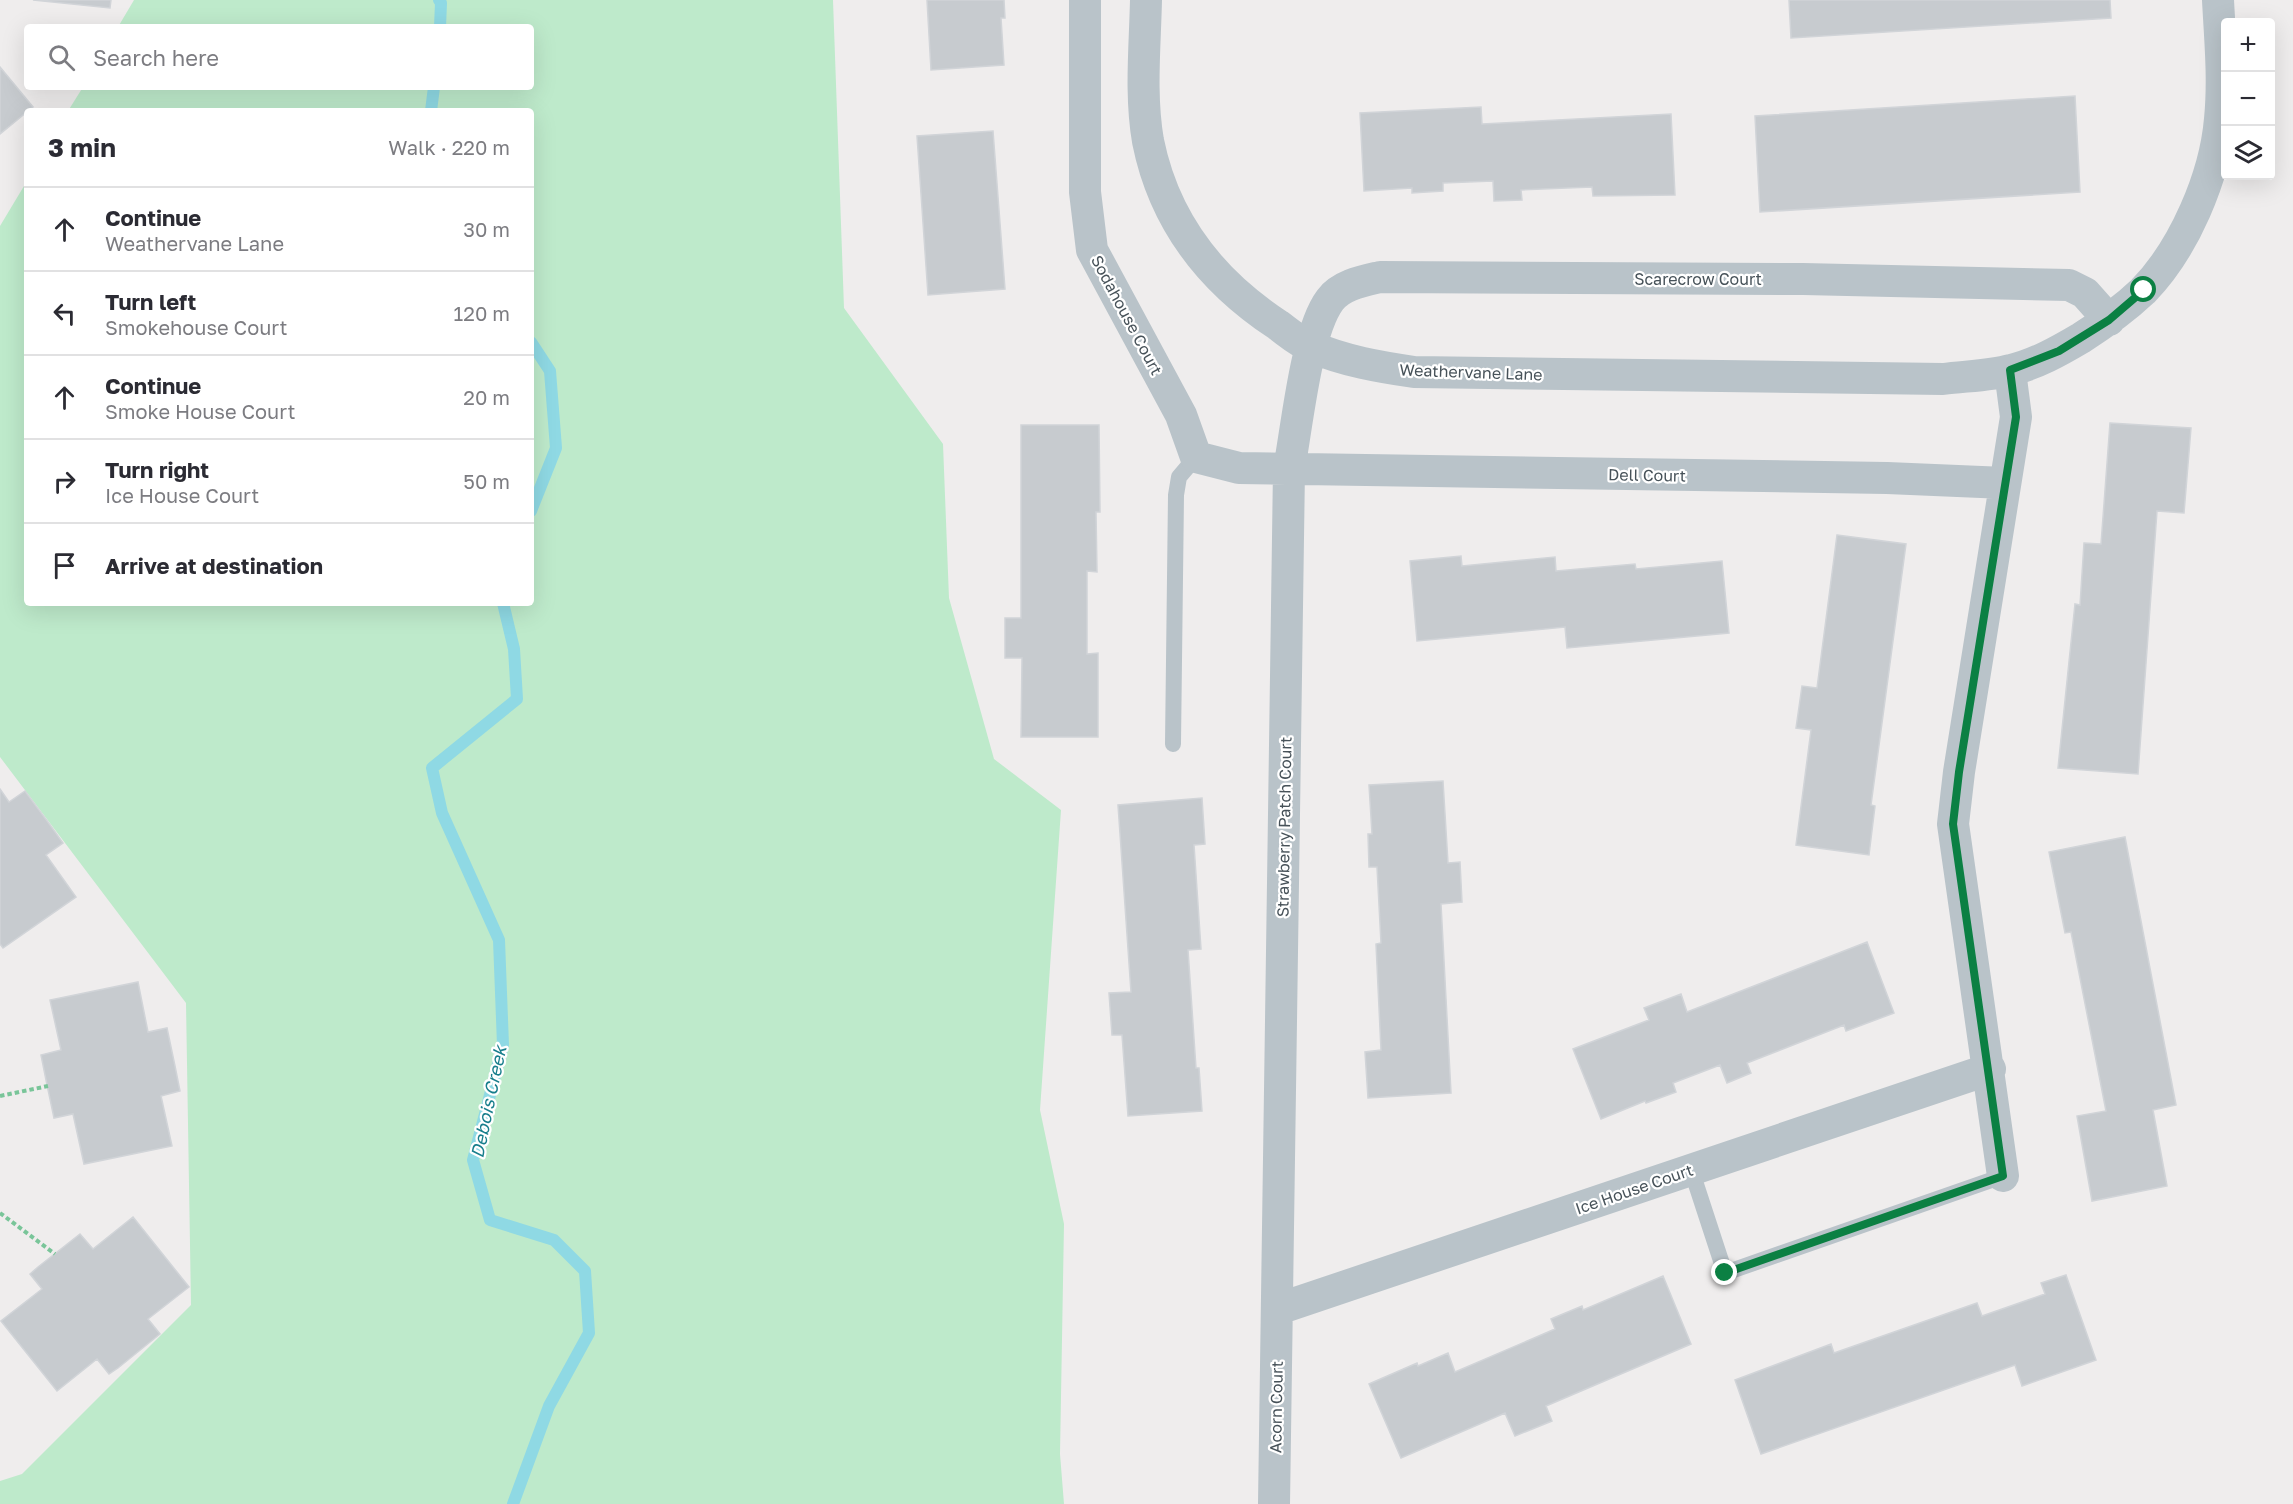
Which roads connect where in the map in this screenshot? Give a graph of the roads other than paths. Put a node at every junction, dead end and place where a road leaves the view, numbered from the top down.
1 (1085, 0) edge
2 (1146, 0) edge
3 (2218, 0) edge
4 (2109, 320) junction
5 (1311, 347) junction
6 (2011, 380) junction
7 (1196, 458) junction
8 (1289, 469) junction
9 (2005, 483) junction
10 (1173, 744) dead end
11 (1990, 1069) junction
12 (1691, 1169) junction
13 (2003, 1176) joint
14 (1278, 1310) junction
15 (1274, 1504) edge

1 - 7 street, Sodahouse Court
2 - 5 street, Weathervane Lane
3 - 4 street, Weathervane Lane
4 - 5 street, Scarecrow Court
4 - 6 street, Weathervane Lane
5 - 6 street, Weathervane Lane
5 - 8 street, Strawberry Patch Court
6 - 9 street
7 - 8 street
7 - 10 lane
8 - 9 street, Dell Court
8 - 14 street, Strawberry Patch Court
9 - 11 street
11 - 12 street, Ice House Court
11 - 13 street
12 - 13 lane
12 - 14 street, Ice House Court
14 - 15 street, Acorn Court

